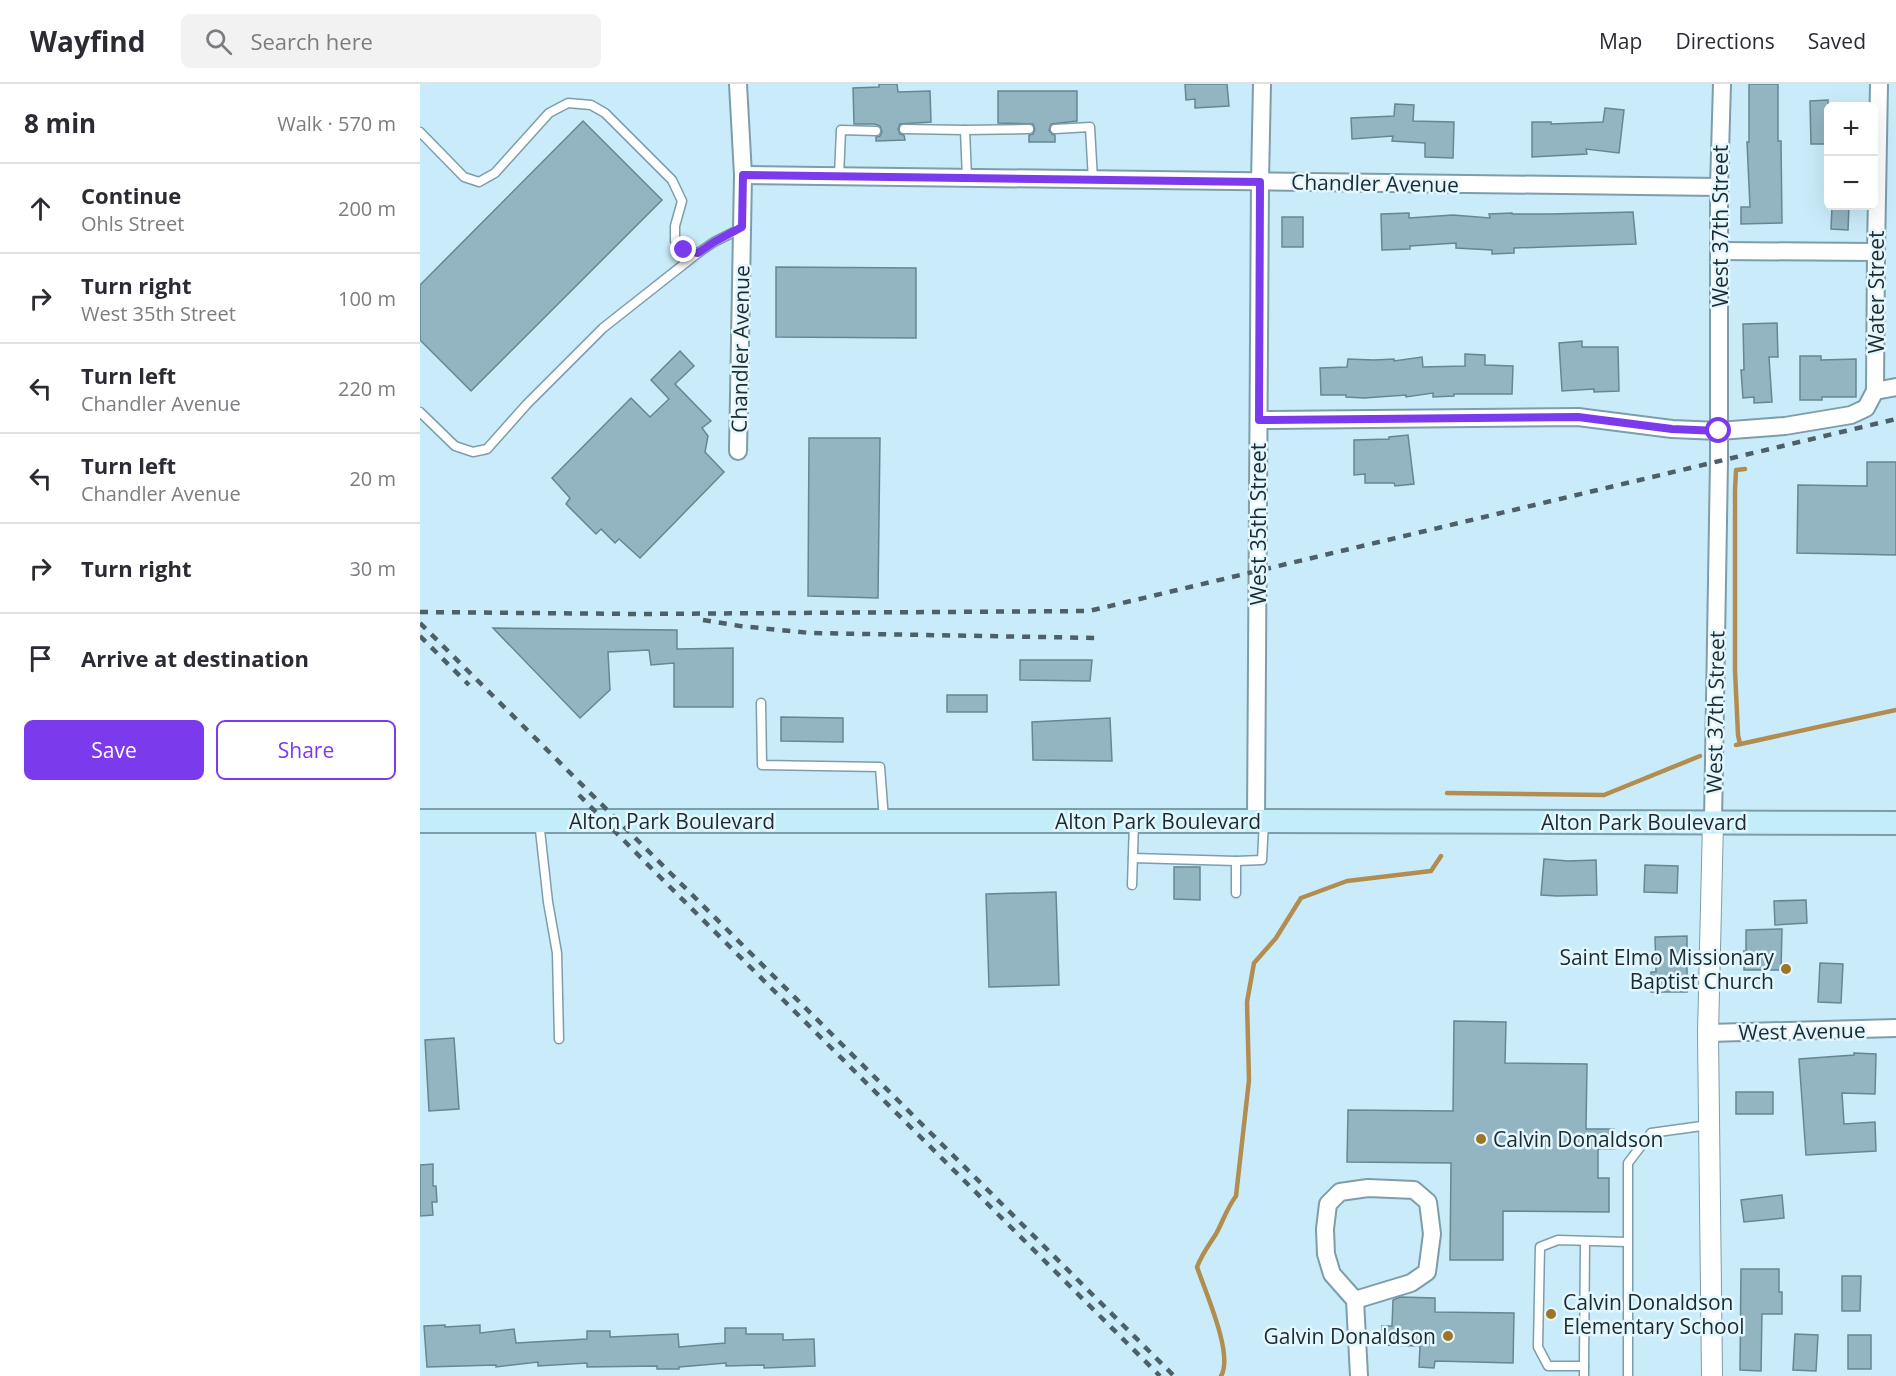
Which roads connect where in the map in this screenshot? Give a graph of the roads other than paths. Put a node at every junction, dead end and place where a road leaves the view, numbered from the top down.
1 (738, 84) edge
2 (1262, 84) edge
3 (1722, 84) edge
4 (1880, 84) edge
5 (904, 129) dead end
6 (1029, 129) dead end
7 (1055, 129) dead end
8 (876, 130) dead end
9 (965, 130) junction
10 (420, 132) edge
11 (743, 175) junction
12 (839, 176) junction
13 (967, 178) junction
14 (1093, 180) junction
15 (1260, 182) junction
16 (1719, 187) junction
17 (742, 227) junction
18 (1720, 250) junction
19 (1876, 252) junction
20 (698, 253) junction
21 (1896, 387) edge
22 (1875, 391) junction
23 (420, 412) edge
24 (1259, 420) junction
25 (1719, 431) junction
26 (738, 451) dead end
27 (761, 703) dead end
28 (420, 821) edge
29 (539, 821) junction
30 (884, 821) junction
31 (1260, 821) junction
32 (1134, 822) junction
33 (1713, 822) junction
34 (1896, 823) edge
35 (1133, 858) junction
36 (1236, 861) junction
37 (1132, 885) dead end
38 (1236, 893) dead end
39 (1896, 1028) edge
40 (1708, 1033) junction
41 (559, 1039) dead end
42 (1709, 1125) junction
43 (1585, 1242) junction
44 (1627, 1242) junction
45 (1355, 1300) junction
46 (1584, 1366) junction
47 (1359, 1376) edge
48 (1584, 1376) edge
49 (1628, 1376) edge
50 (1712, 1376) edge

1 - 11 street, Chandler Avenue
2 - 15 street, West 35th Street
3 - 16 street, West 37th Street
4 - 19 street, Water Street
5 - 9 lane
6 - 9 lane
7 - 14 lane
8 - 12 lane
9 - 13 lane
10 - 20 lane
11 - 12 street, Chandler Avenue
11 - 17 street, Chandler Avenue
12 - 13 street, Chandler Avenue
13 - 14 street, Chandler Avenue
14 - 15 street, Chandler Avenue
15 - 16 street, Chandler Avenue
15 - 24 street, West 35th Street
16 - 18 street, West 37th Street
17 - 20 lane
17 - 26 street, Chandler Avenue
18 - 19 street
18 - 25 street, West 37th Street
19 - 22 street, Water Street
20 - 23 lane
21 - 22 street
22 - 25 street, Water Street
24 - 25 street
24 - 31 street, West 35th Street
25 - 33 street, West 37th Street
27 - 30 lane
28 - 29 main road, Alton Park Boulevard
29 - 30 main road, Alton Park Boulevard
29 - 41 lane
30 - 32 main road, Alton Park Boulevard
31 - 32 main road, Alton Park Boulevard
31 - 33 main road, Alton Park Boulevard
31 - 36 lane
32 - 35 lane
33 - 34 main road, Alton Park Boulevard
33 - 40 street, West 37th Street
35 - 36 lane
35 - 37 lane
36 - 38 lane
39 - 40 street, West Avenue
40 - 42 street, West 37th Street
42 - 44 lane
42 - 50 street, West 37th Street
43 - 44 lane
43 - 46 lane
43 - 46 lane
44 - 49 lane
45 - 45 street
45 - 47 street
46 - 48 lane

